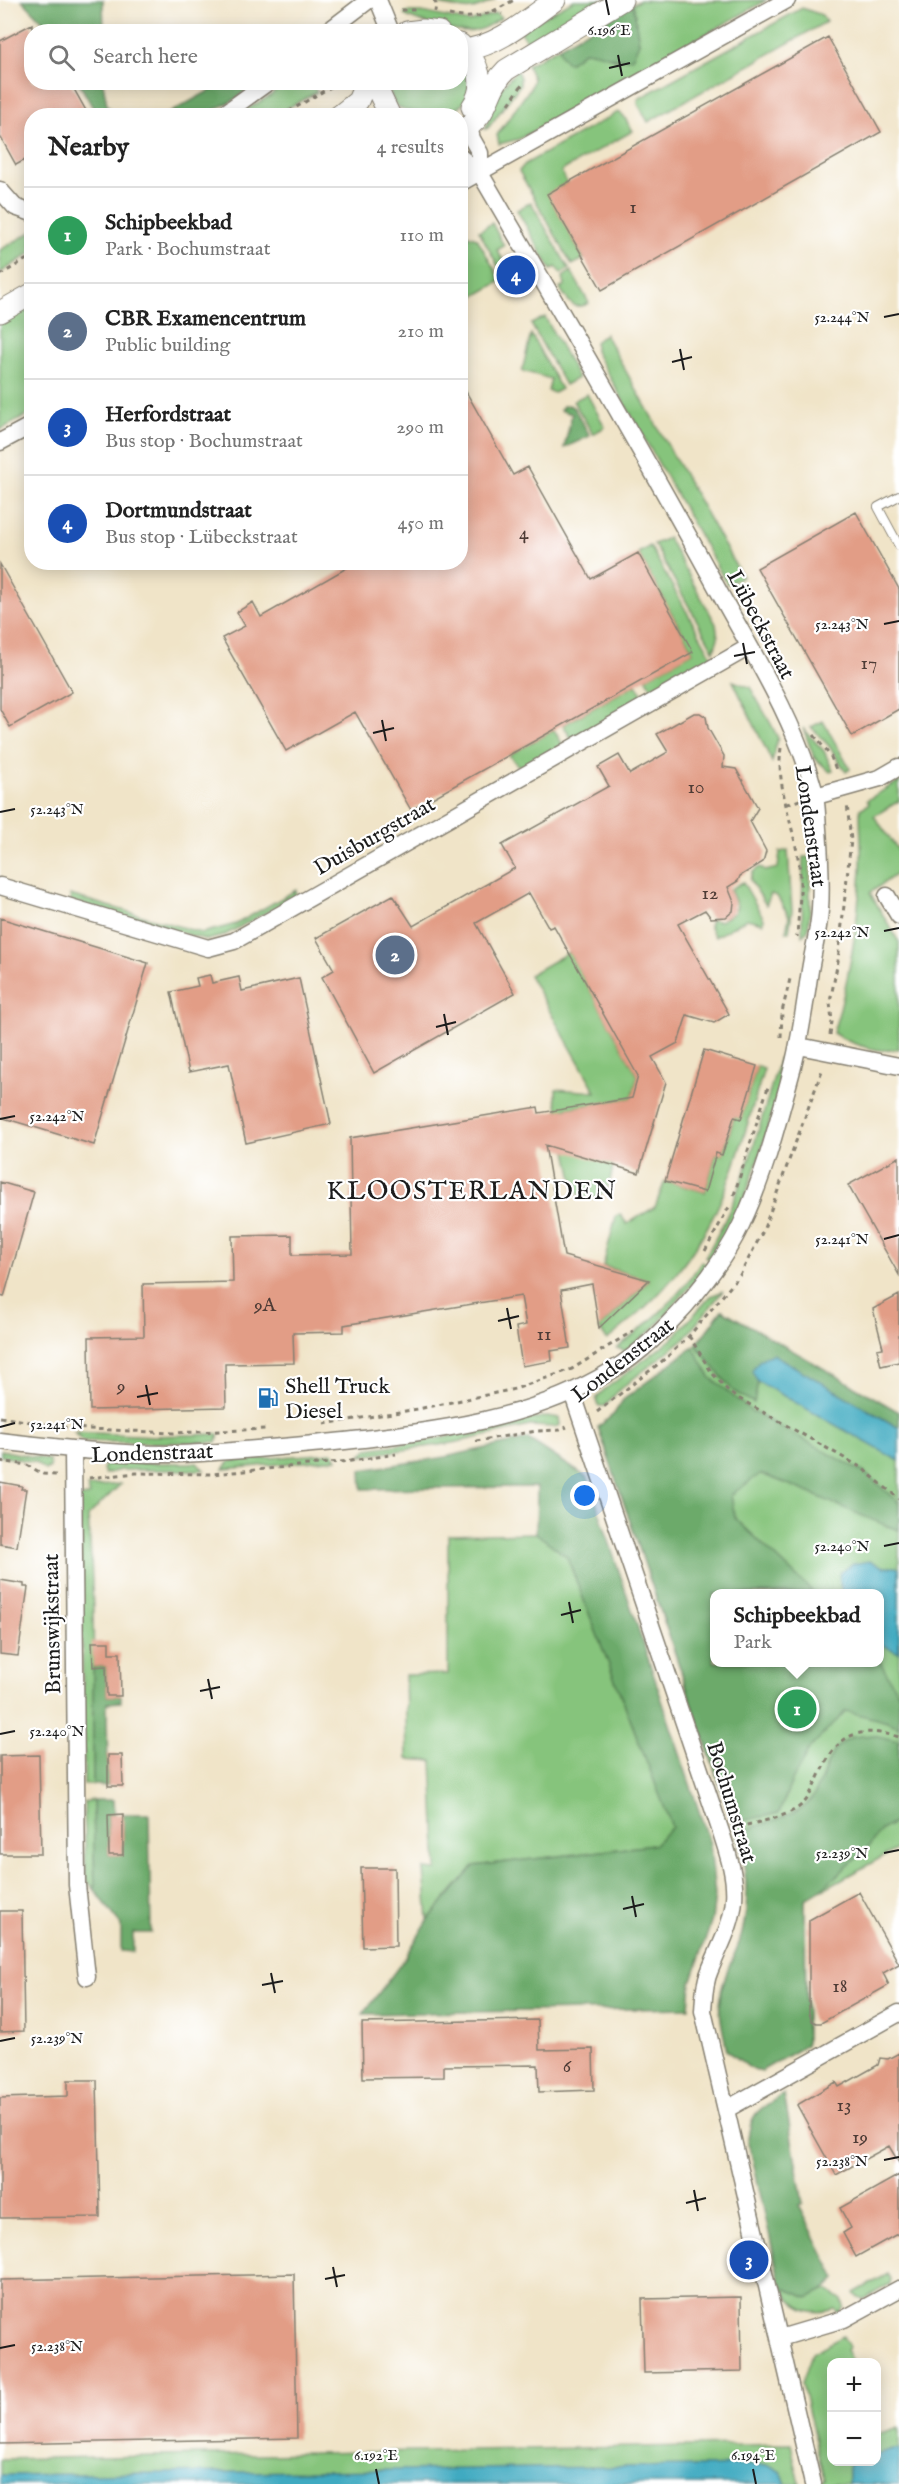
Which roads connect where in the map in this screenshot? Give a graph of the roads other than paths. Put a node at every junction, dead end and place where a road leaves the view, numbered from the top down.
1 (369, 0) edge
2 (378, 0) edge
3 (554, 0) edge
4 (622, 0) edge
5 (787, 0) edge
6 (338, 24) edge
7 (388, 24) edge
8 (468, 45) edge
9 (468, 54) edge
10 (486, 89) junction
11 (257, 90) edge
12 (370, 90) edge
13 (374, 90) edge
14 (377, 90) edge
15 (232, 108) edge
16 (349, 108) edge
17 (368, 108) edge
18 (386, 108) edge
19 (468, 120) edge
20 (468, 127) edge
21 (468, 165) edge
22 (480, 173) junction
23 (468, 179) edge
24 (0, 190) edge
25 (24, 210) edge
26 (24, 298) edge
27 (0, 312) edge
28 (24, 428) edge
29 (0, 442) edge
30 (899, 496) edge
31 (899, 546) edge
32 (749, 647) junction
33 (899, 767) edge
34 (816, 796) junction
35 (0, 886) edge
36 (887, 896) dead end
37 (899, 916) edge
38 (799, 1046) junction
39 (899, 1066) edge
40 (572, 1392) junction
41 (0, 1441) edge
42 (73, 1450) junction
43 (87, 1977) dead end
44 (899, 2013) edge
45 (727, 2109) junction
46 (899, 2289) edge
47 (780, 2338) junction
48 (813, 2484) edge

1 - 6 street
2 - 7 street
3 - 8 street
4 - 10 street
5 - 22 street
9 - 10 street
10 - 19 street
11 - 15 street
12 - 16 street
13 - 17 street
14 - 18 street
20 - 22 street, Lübeckstraat
21 - 22 street, Lübeckstraat
22 - 23 street
22 - 32 street, Lübeckstraat
24 - 25 street
26 - 27 street
28 - 29 street
30 - 31 lane
32 - 34 street, Lübeckstraat
32 - 35 street, Duisburgstraat
33 - 34 street
34 - 38 street, Lübeckstraat
36 - 37 street
38 - 39 street
38 - 40 street, Londenstraat
40 - 42 street, Londenstraat
40 - 45 street, Bochumstraat
41 - 42 street, Londenstraat
42 - 43 street, Brunswijkstraat
44 - 45 street
45 - 47 street, Bochumstraat
46 - 47 street
47 - 48 street, Bochumstraat

